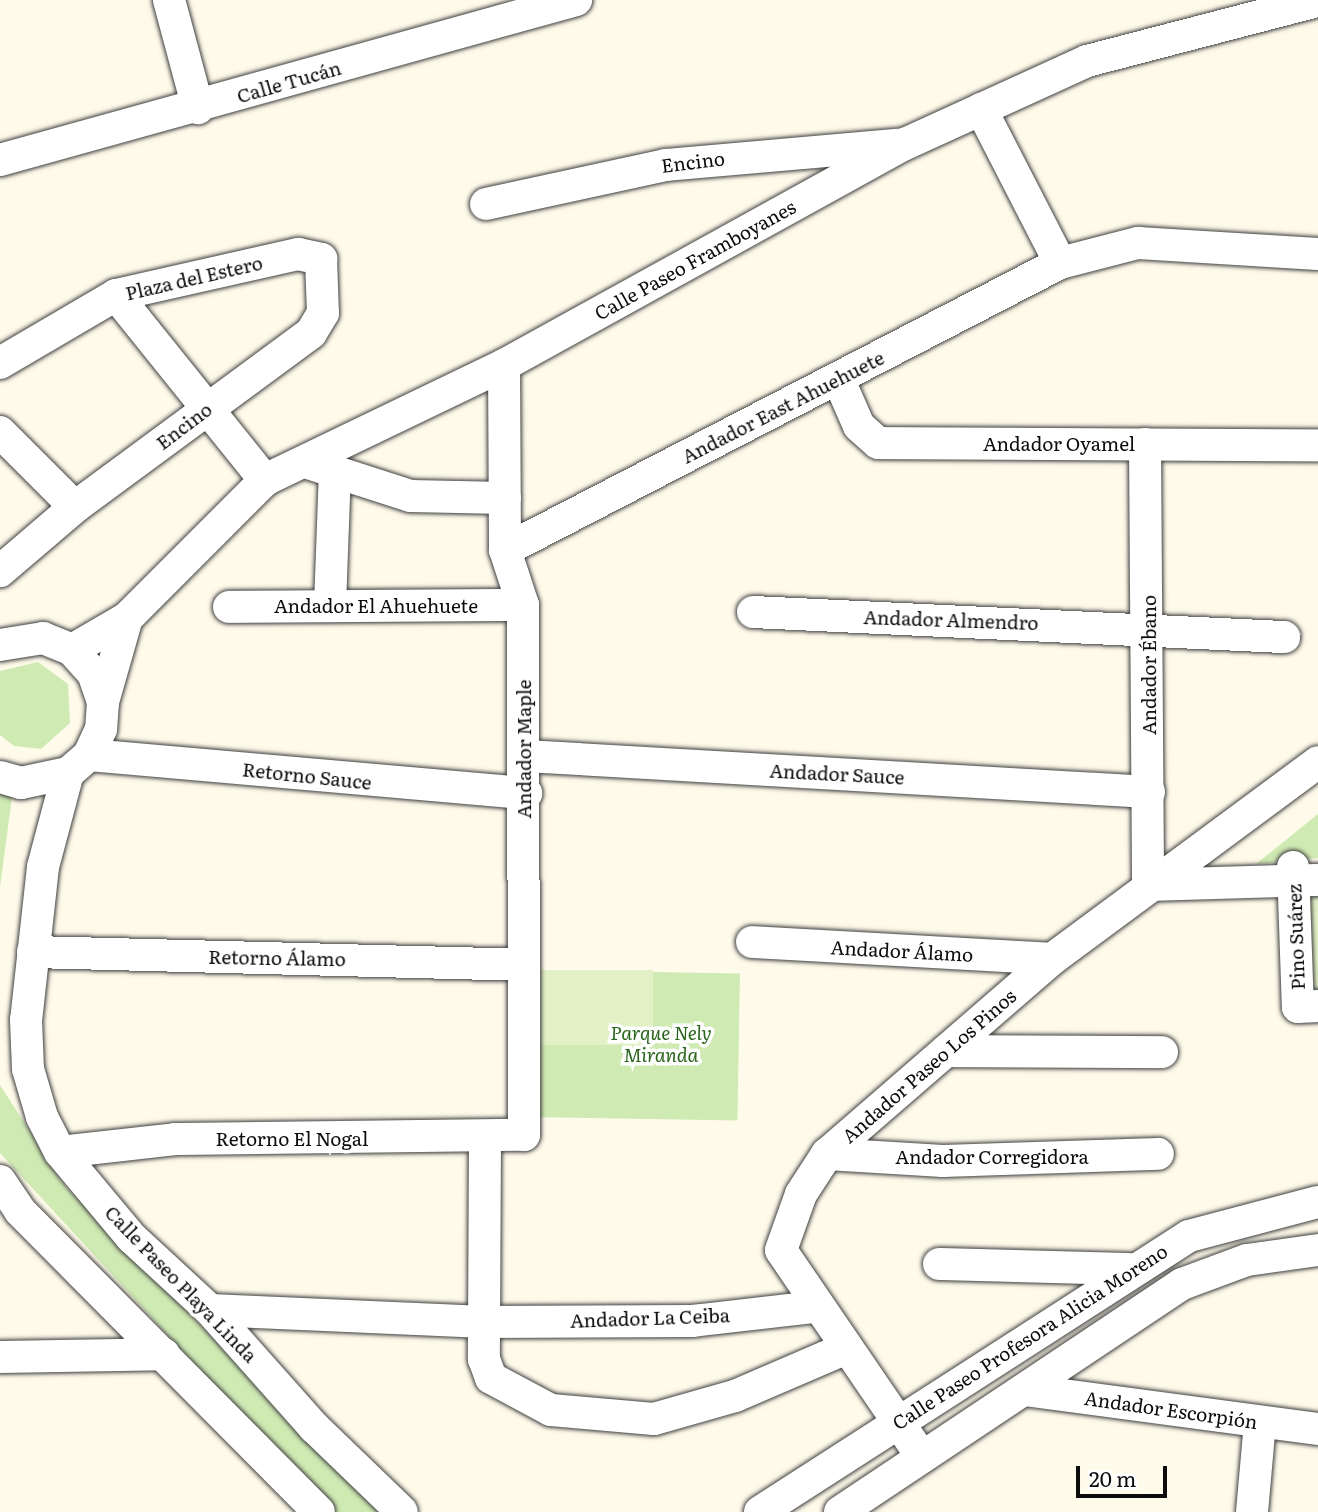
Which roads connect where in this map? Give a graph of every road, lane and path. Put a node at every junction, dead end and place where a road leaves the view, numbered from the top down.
1 (169, 0) edge
2 (576, 0) edge
3 (1318, 1) edge
4 (198, 108) junction
5 (981, 108) junction
6 (905, 144) junction
7 (0, 160) edge
8 (486, 204) dead end
9 (1318, 254) edge
10 (321, 259) joint
11 (1060, 263) junction
12 (116, 295) junction
13 (0, 363) edge
14 (504, 365) junction
15 (838, 378) junction
16 (205, 411) junction
17 (0, 432) edge
18 (1145, 444) junction
19 (1318, 445) edge
20 (305, 462) junction
21 (335, 472) junction
22 (265, 480) junction
23 (505, 498) junction
24 (75, 507) junction
25 (505, 550) junction
26 (0, 571) edge
27 (330, 606) junction
28 (523, 606) junction
29 (229, 607) dead end
30 (753, 612) dead end
31 (127, 618) junction
32 (1149, 629) junction
33 (4, 636) edge
34 (1284, 637) dead end
35 (72, 650) junction
36 (103, 702) junction
37 (525, 756) junction
38 (1318, 762) edge
39 (78, 764) junction
40 (0, 777) edge
41 (1149, 792) junction
42 (526, 793) junction
43 (1302, 876) edge
44 (1148, 886) junction
45 (752, 942) dead end
46 (33, 952) junction
47 (1052, 959) junction
48 (521, 965) junction
49 (1308, 1007) edge
50 (946, 1051) junction
51 (1162, 1052) dead end
52 (524, 1136) joint
53 (485, 1139) junction
54 (60, 1152) junction
55 (827, 1154) junction
56 (1158, 1154) dead end
57 (0, 1181) edge
58 (1318, 1202) edge
59 (1318, 1250) edge
60 (939, 1264) dead end
61 (1129, 1269) junction
62 (815, 1307) junction
63 (210, 1310) junction
64 (485, 1322) junction
65 (844, 1349) junction
66 (164, 1354) junction
67 (0, 1357) edge
68 (1025, 1390) junction
69 (899, 1422) junction
70 (1260, 1423) junction
71 (1318, 1429) edge
72 (922, 1457) junction
73 (319, 1512) edge
74 (402, 1512) edge
75 (760, 1512) edge
76 (840, 1512) edge
77 (1252, 1512) edge

1 - 4 street
2 - 4 street, Calle Tucán
3 - 5 street, Calle Paseo Framboyanes
4 - 7 street, Calle Tucán
5 - 6 street, Calle Paseo Framboyanes
5 - 11 street
6 - 8 street, Encino
6 - 14 street, Calle Paseo Framboyanes
9 - 11 street, Andador East Ahuehuete
10 - 12 street, Plaza del Estero
10 - 16 street, Encino
11 - 15 street, Andador East Ahuehuete
12 - 13 street, Plaza del Estero
12 - 16 street
14 - 20 street, Calle Paseo Framboyanes
14 - 23 street, Andador Maple
15 - 18 street, Andador Oyamel
15 - 25 street, Andador East Ahuehuete
16 - 22 street
16 - 24 street, Encino
17 - 24 street
18 - 19 street, Andador Oyamel
18 - 32 street, Andador Ébano
20 - 21 street
20 - 22 street, Calle Paseo Framboyanes
21 - 23 street
21 - 27 street
22 - 31 street, Calle Paseo Framboyanes
23 - 25 street, Andador Maple
24 - 26 street, Encino
25 - 28 street, Andador Maple
27 - 28 street, Andador El Ahuehuete
27 - 29 street, Andador El Ahuehuete
28 - 37 street, Andador Maple
30 - 32 street, Andador Almendro
31 - 35 street, Calle Paseo Framboyanes
31 - 36 street, Calle Paseo Framboyanes
32 - 34 street, Andador Almendro
32 - 41 street, Andador Ébano
33 - 35 street
35 - 36 street
36 - 39 street, Calle Paseo Framboyanes
37 - 41 street, Andador Sauce
37 - 42 street, Andador Maple
38 - 44 street, Andador Paseo Los Pinos
39 - 40 street, Retorno Sauce
39 - 42 street, Retorno Sauce
39 - 46 street, Calle Paseo Playa Linda
41 - 44 street, Andador Ébano
42 - 48 street, Andador Maple
43 - 44 street
43 - 49 street, Pino Suárez
44 - 47 street, Andador Paseo Los Pinos
45 - 47 street, Andador Álamo
46 - 48 street, Retorno Álamo
46 - 54 street, Calle Paseo Playa Linda
47 - 50 street, Andador Paseo Los Pinos
48 - 52 street, Andador Maple
50 - 51 street
50 - 55 street, Andador Paseo Los Pinos
52 - 53 street, Retorno El Nogal
53 - 54 street, Retorno El Nogal
53 - 64 street
54 - 63 street, Calle Paseo Playa Linda
55 - 56 street, Andador Corregidora
55 - 62 street, Andador Paseo Los Pinos
57 - 66 street
58 - 61 street, Calle Paseo Profesora Alicia Moreno
59 - 68 street, Calle Paseo Profesora Alicia Moreno
60 - 61 street
61 - 69 street, Calle Paseo Profesora Alicia Moreno
62 - 64 street, Andador La Ceiba
62 - 65 street, Andador Paseo Los Pinos
63 - 64 street, Andador La Ceiba
63 - 74 street, Calle Paseo Playa Linda
64 - 65 street
65 - 69 street, Andador Paseo Los Pinos
66 - 67 street
66 - 73 street
68 - 70 street, Andador Escorpión
68 - 72 street, Calle Paseo Profesora Alicia Moreno
69 - 72 street, Andador Paseo Los Pinos
69 - 75 street, Calle Paseo Profesora Alicia Moreno
70 - 71 street, Andador Escorpión
70 - 77 street
72 - 76 street, Calle Paseo Profesora Alicia Moreno

